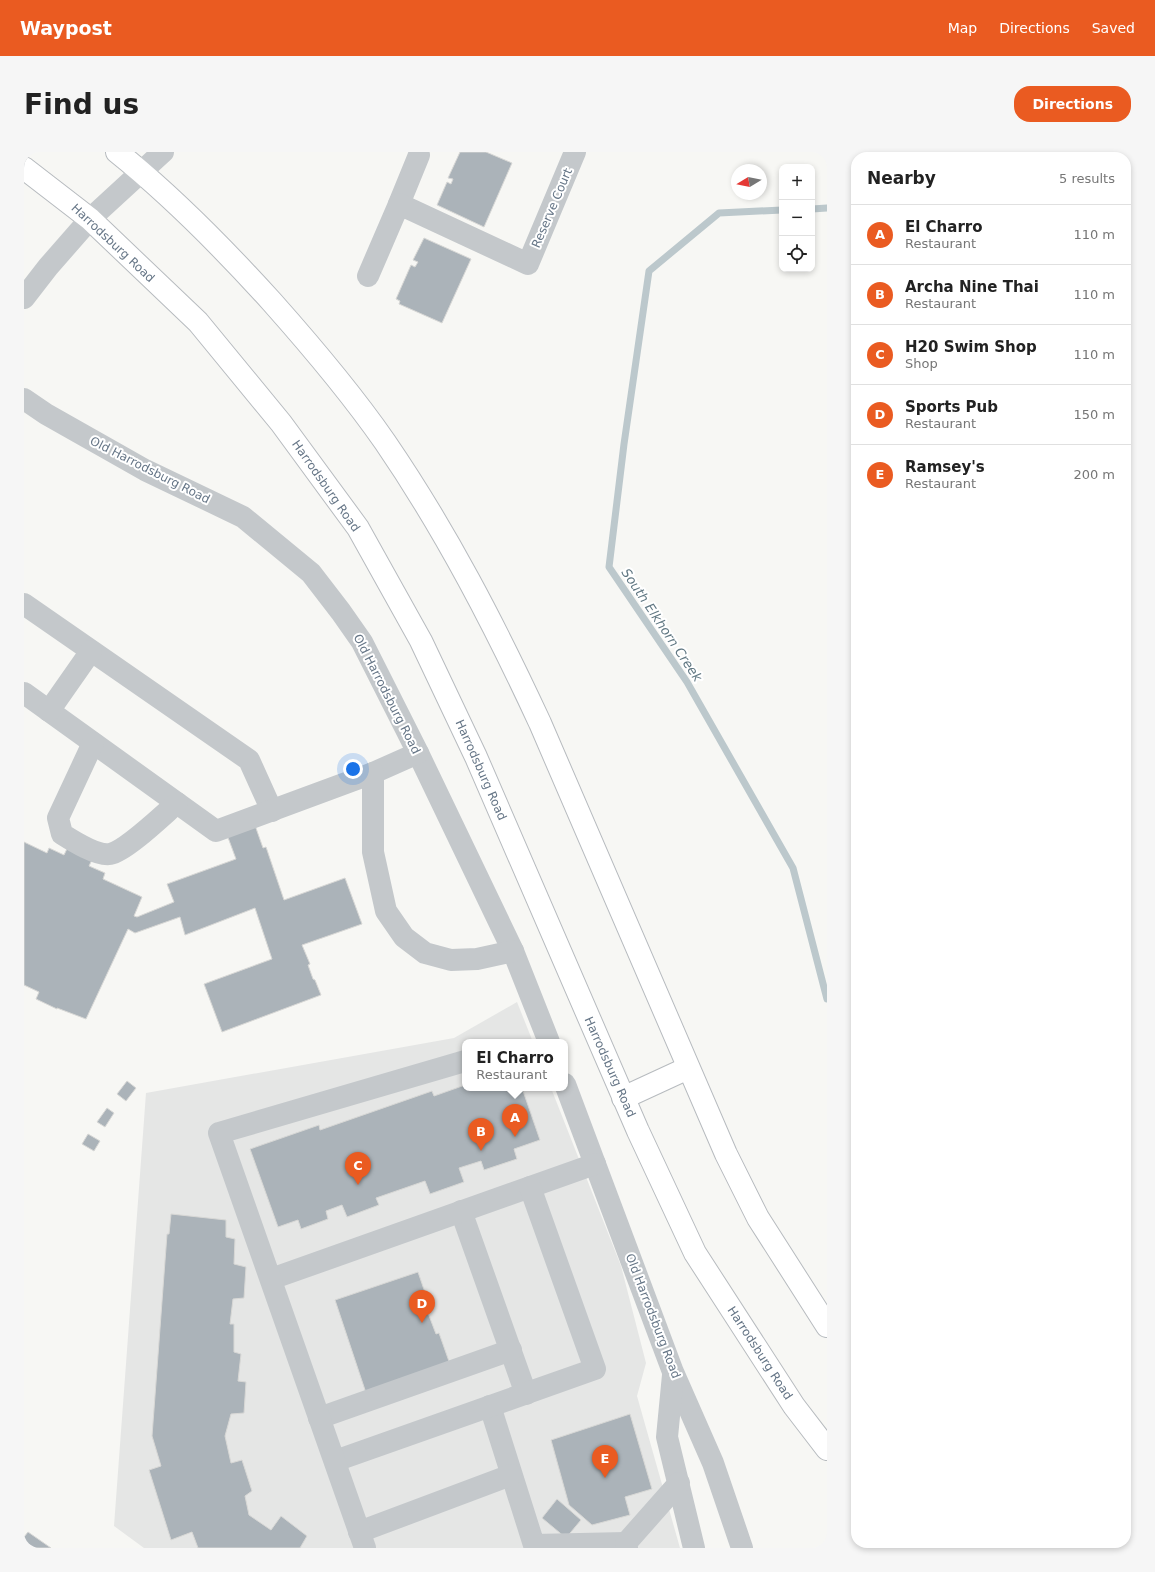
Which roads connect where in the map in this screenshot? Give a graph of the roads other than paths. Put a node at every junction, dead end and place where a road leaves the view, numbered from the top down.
1 (116, 152) edge
2 (164, 152) edge
3 (575, 152) edge
4 (419, 155) dead end
5 (24, 168) edge
6 (141, 172) junction
7 (399, 204) junction
8 (90, 219) junction
9 (368, 276) dead end
10 (24, 298) edge
11 (24, 399) edge
12 (24, 604) edge
13 (91, 651) junction
14 (24, 694) edge
15 (49, 711) junction
16 (93, 743) junction
17 (418, 753) junction
18 (373, 773) junction
19 (177, 803) junction
20 (272, 811) junction
21 (513, 951) junction
22 (542, 1039) edge
23 (462, 1062) edge
24 (688, 1068) junction
25 (568, 1091) edge
26 (623, 1098) junction
27 (595, 1164) junction
28 (530, 1187) junction
29 (462, 1211) junction
30 (271, 1279) junction
31 (827, 1326) edge
32 (511, 1350) junction
33 (673, 1372) junction
34 (526, 1394) junction
35 (490, 1406) junction
36 (320, 1418) junction
37 (827, 1449) edge
38 (335, 1461) junction
39 (511, 1475) junction
40 (679, 1483) junction
41 (362, 1540) edge
42 (529, 1546) edge
43 (627, 1546) edge
44 (694, 1548) edge
45 (742, 1548) edge

1 - 6 main road
2 - 6 street
3 - 7 street, Reserve Court
4 - 7 street
5 - 8 main road, Harrodsburg Road
6 - 8 street
6 - 24 main road
7 - 9 street
8 - 10 street
8 - 26 main road, Harrodsburg Road
11 - 17 street, Old Harrodsburg Road
12 - 13 street
13 - 15 street
13 - 20 street
14 - 15 street
15 - 16 street
16 - 19 street
16 - 19 street
17 - 18 street
17 - 21 street, Old Harrodsburg Road
18 - 20 street
18 - 21 street
19 - 20 street
21 - 22 street, Old Harrodsburg Road
23 - 30 street
24 - 26 main road
24 - 31 main road
25 - 27 street, Old Harrodsburg Road
26 - 37 main road, Harrodsburg Road
27 - 28 street
27 - 33 street, Old Harrodsburg Road
28 - 29 street
28 - 34 street
29 - 30 street
29 - 32 street
30 - 36 street
32 - 34 street
32 - 36 street
33 - 40 street
33 - 45 street, Old Harrodsburg Road
34 - 35 street
35 - 38 street
35 - 39 street
36 - 38 street
38 - 41 street
39 - 41 street
39 - 42 street
40 - 43 street
40 - 44 street
42 - 43 street

